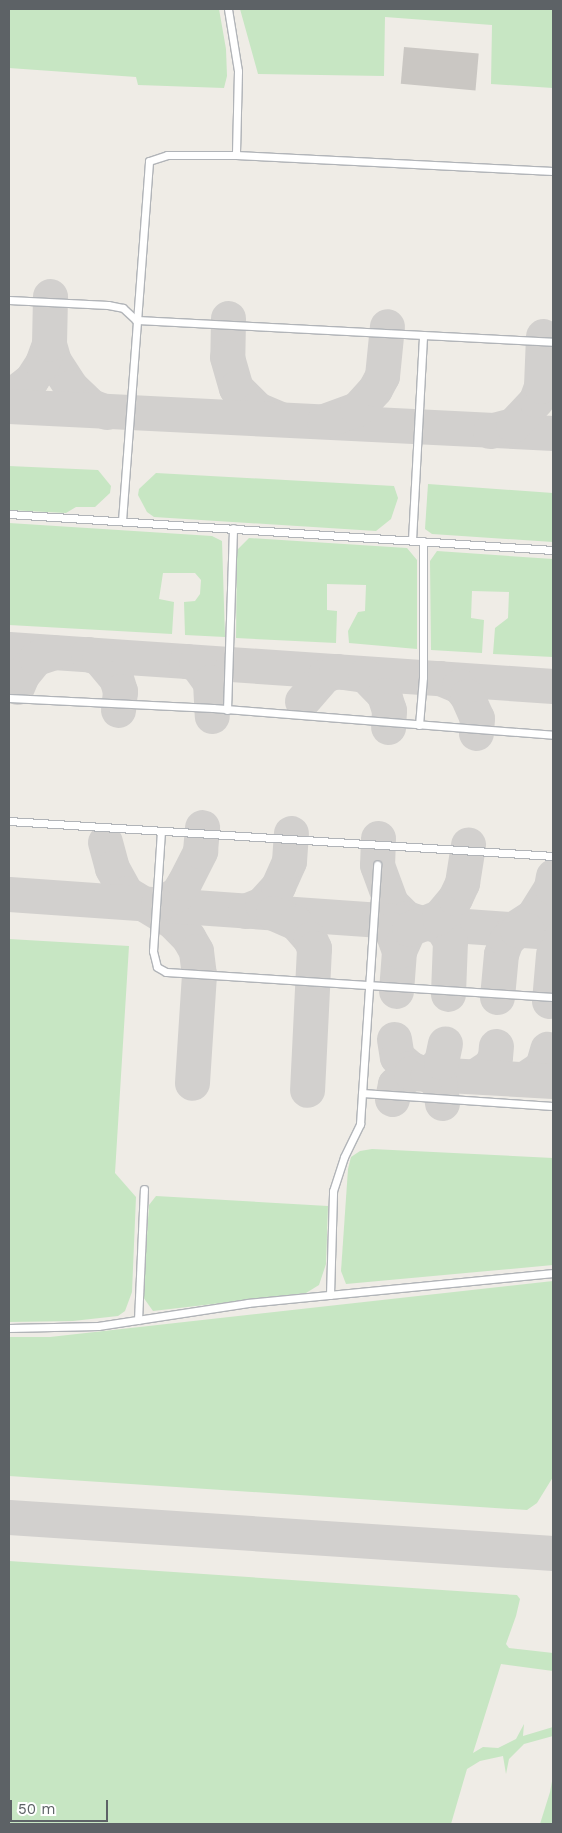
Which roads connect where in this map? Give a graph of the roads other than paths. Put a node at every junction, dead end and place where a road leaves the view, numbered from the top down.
1 (228, 9) edge
2 (236, 155) junction
3 (553, 171) edge
4 (9, 300) edge
5 (136, 320) junction
6 (423, 335) junction
7 (553, 342) edge
8 (9, 514) edge
9 (122, 521) junction
10 (233, 528) junction
11 (412, 540) junction
12 (423, 541) junction
13 (553, 550) edge
14 (9, 698) edge
15 (227, 710) junction
16 (419, 725) junction
17 (553, 735) edge
18 (9, 821) edge
19 (161, 832) junction
20 (553, 856) edge
21 (377, 865) dead end
22 (370, 985) junction
23 (553, 997) edge
24 (362, 1093) junction
25 (553, 1106) edge
26 (144, 1189) dead end
27 (553, 1273) edge
28 (330, 1295) junction
29 (138, 1320) junction
30 (9, 1328) edge

1 - 2 lane
2 - 3 lane
2 - 5 lane
4 - 5 lane
5 - 6 lane
5 - 9 lane
6 - 7 lane
6 - 11 lane
8 - 9 lane
9 - 10 lane
10 - 11 lane
10 - 15 lane
11 - 12 lane
12 - 13 lane
12 - 16 lane
14 - 15 lane
15 - 16 lane
16 - 17 lane
18 - 19 lane
19 - 20 lane
19 - 22 lane
21 - 22 lane
22 - 23 lane
22 - 24 lane
24 - 25 lane
24 - 28 lane
26 - 29 lane
27 - 28 lane
28 - 29 lane
29 - 30 lane

